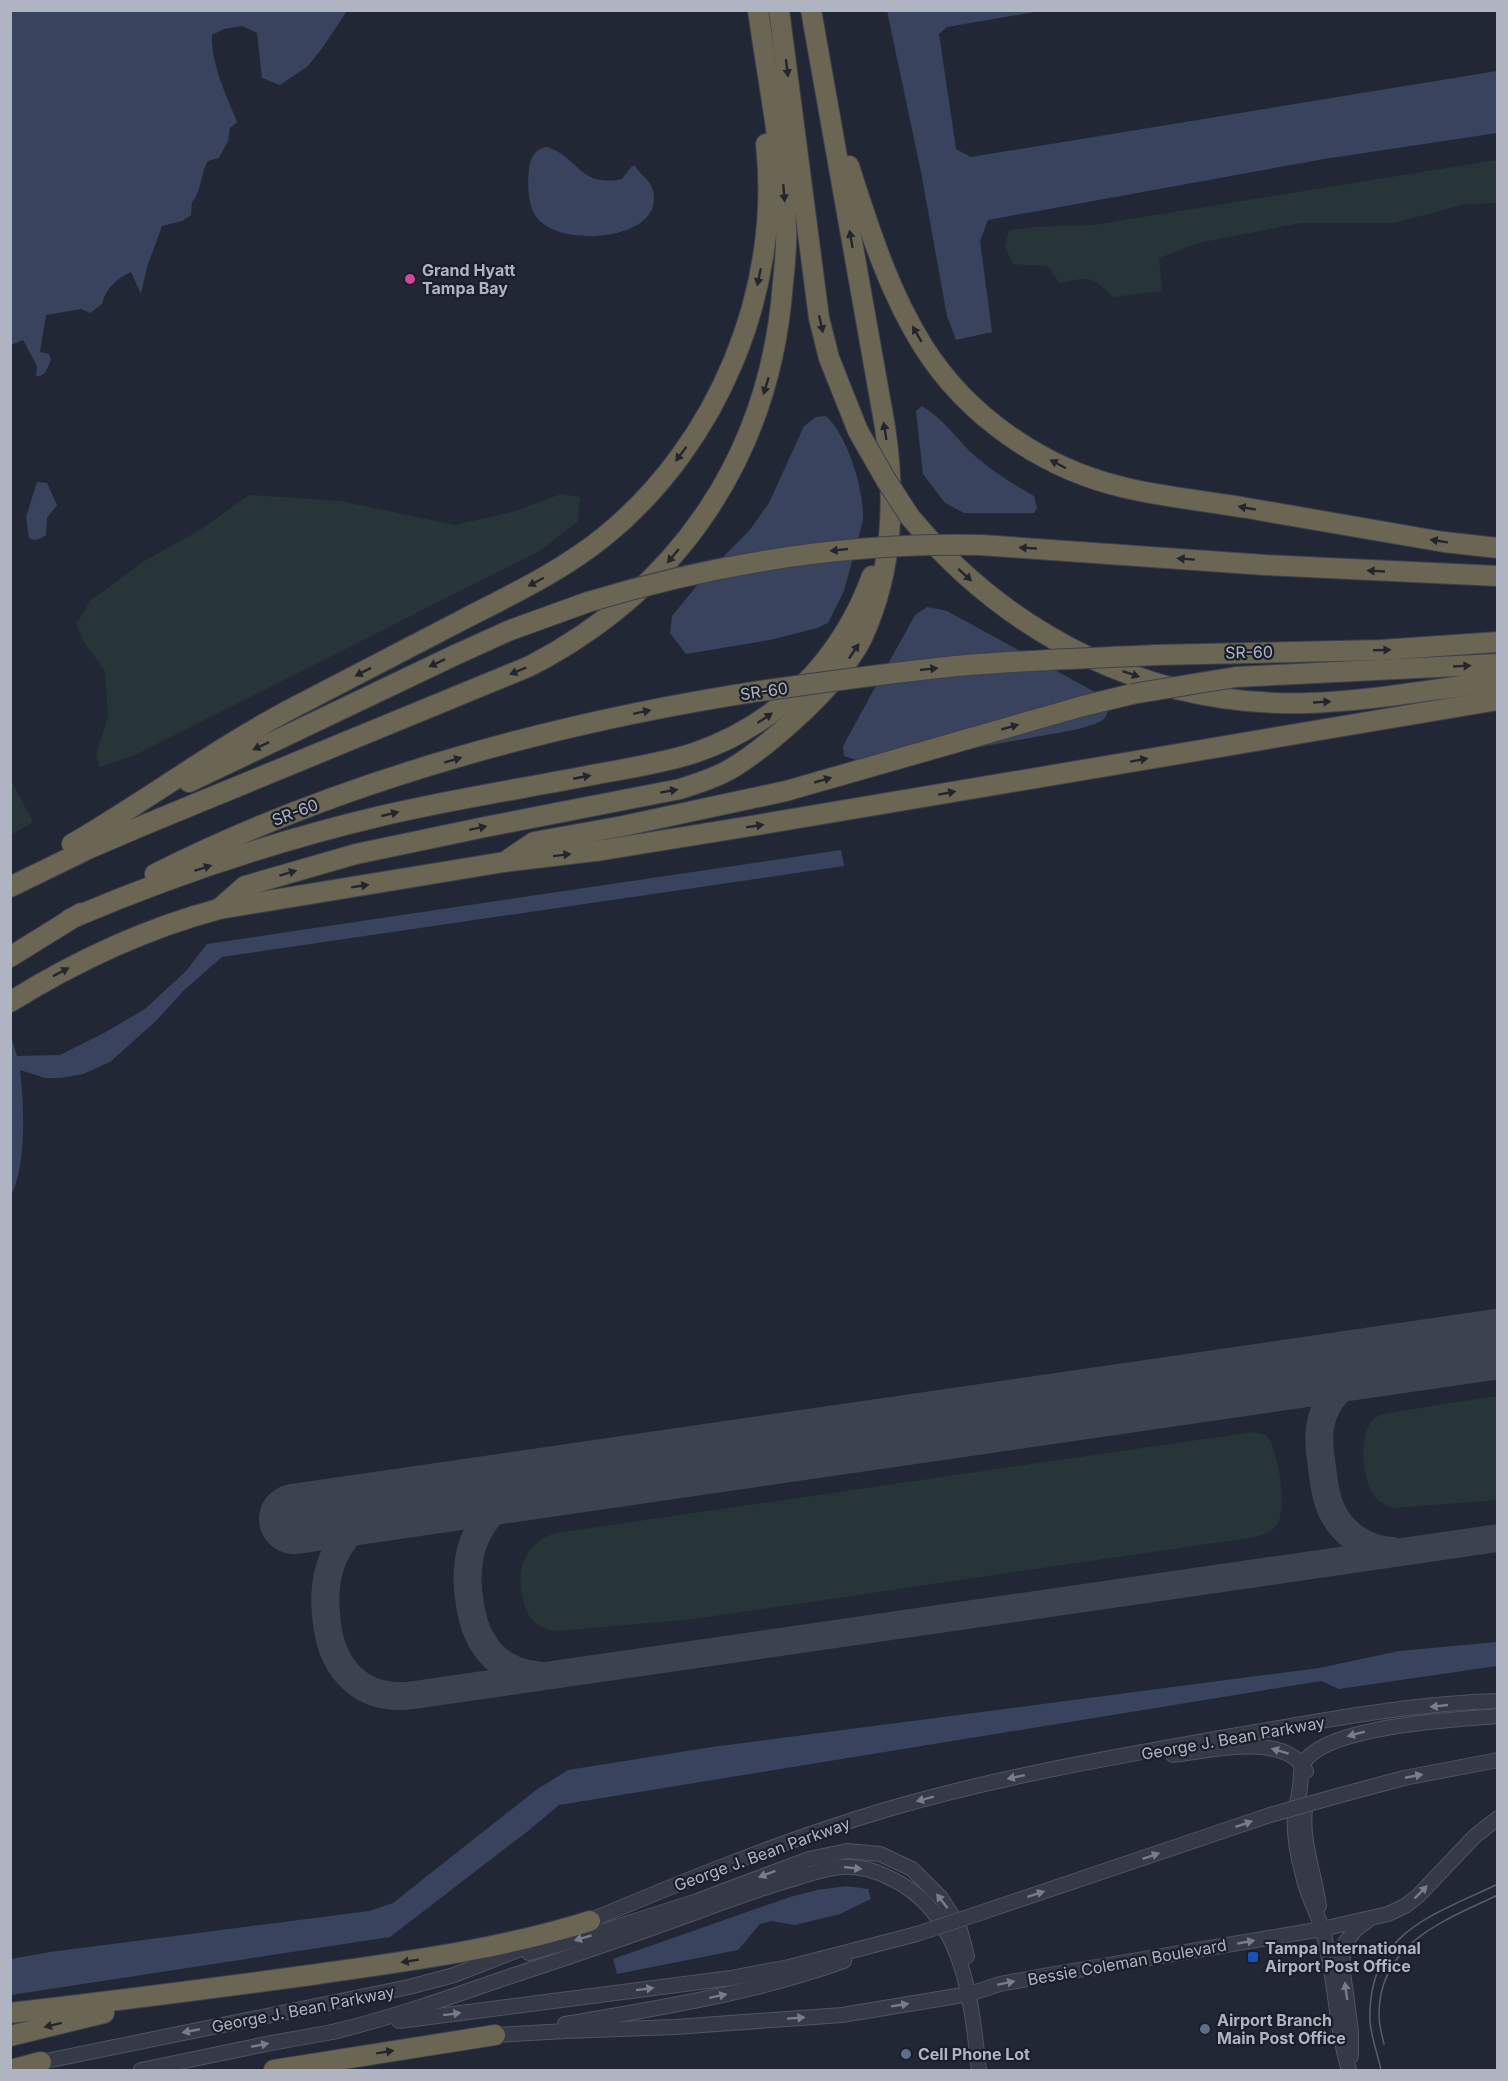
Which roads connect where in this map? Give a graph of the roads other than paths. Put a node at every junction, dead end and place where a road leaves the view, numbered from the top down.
1 (751, 10) edge
2 (758, 10) edge
3 (779, 10) edge
4 (811, 10) edge
5 (828, 99) junction
6 (891, 510) junction
7 (1497, 548) edge
8 (1497, 576) edge
9 (1497, 642) edge
10 (1497, 664) edge
11 (1497, 681) edge
12 (1497, 700) edge
13 (106, 824) junction
14 (504, 862) junction
15 (10, 886) edge
16 (219, 909) junction
17 (70, 920) junction
18 (10, 957) edge
19 (10, 1002) edge
20 (1497, 1701) edge
21 (1497, 1716) edge
22 (1497, 1760) edge
23 (1303, 1764) junction
24 (1070, 1767) junction
25 (1497, 1818) edge
26 (1370, 1918) junction
27 (590, 1921) junction
28 (1322, 1929) junction
29 (917, 1934) junction
30 (454, 1975) junction
31 (191, 1992) junction
32 (969, 1994) junction
33 (10, 2013) edge
34 (332, 2032) junction
35 (495, 2035) junction
36 (10, 2036) edge
37 (327, 2061) junction
38 (41, 2062) junction
39 (10, 2066) edge
40 (11, 2070) edge
41 (141, 2070) edge
42 (274, 2070) edge
43 (293, 2070) edge
44 (979, 2070) edge
45 (1350, 2070) edge

1 -> 13 highway
2 -> 15 highway
3 -> 11 highway, bridge
4 - 5 highway
6 -> 5 highway
7 -> 5 highway
16 -> 6 highway
17 -> 6 highway
8 -> 13 highway, bridge
17 -> 9 highway, SR-60 / SR-60, bridge
14 -> 10 highway, bridge
14 -> 12 highway
13 - 15 highway
16 -> 14 highway
19 -> 16 highway
17 - 18 highway, SR-60
20 -> 24 street, George J. Bean Parkway
21 -> 23 street
29 -> 22 street, George J. Bean Parkway, bridge
23 -> 24 street
23 - 28 street
24 -> 27 street, George J. Bean Parkway
26 -> 25 street, Bessie Coleman Boulevard
26 - 28 street, Bessie Coleman Boulevard
45 -> 26 street
27 - 30 street, George J. Bean Parkway
27 -> 31 highway
32 -> 28 street, Bessie Coleman Boulevard
28 - 45 street
34 -> 29 street, George J. Bean Parkway
35 -> 29 street
32 -> 30 street
30 -> 38 street, George J. Bean Parkway
31 - 33 highway
31 -> 36 highway
34 -> 32 street
35 -> 32 street, Bessie Coleman Boulevard
32 - 44 street
41 -> 34 street, George J. Bean Parkway
37 -> 35 highway
37 - 42 highway
37 - 43 highway
38 - 39 highway
38 - 40 highway

